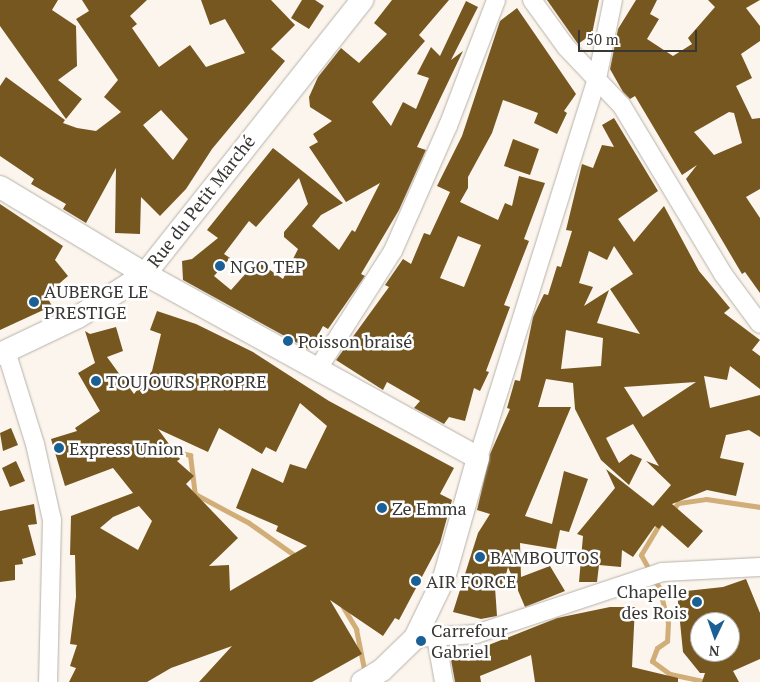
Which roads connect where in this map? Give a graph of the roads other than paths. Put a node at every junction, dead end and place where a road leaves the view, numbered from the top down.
1 (362, 0) edge
2 (496, 0) edge
3 (532, 0) edge
4 (613, 0) edge
5 (597, 79) junction
6 (0, 188) edge
7 (145, 274) junction
8 (760, 324) edge
9 (3, 352) edge
10 (319, 367) junction
11 (478, 458) junction
12 (760, 567) edge
13 (426, 638) junction
14 (48, 682) edge
15 (362, 682) edge
16 (444, 682) edge

1 - 7 street, Rue du Petit Marché
2 - 10 street
3 - 5 street
4 - 5 street
5 - 8 street
5 - 11 street
6 - 7 street
7 - 9 street, Rue du Petit Marché
7 - 10 street
9 - 14 street
10 - 11 street
11 - 13 street
12 - 13 street
13 - 15 street
13 - 16 street

